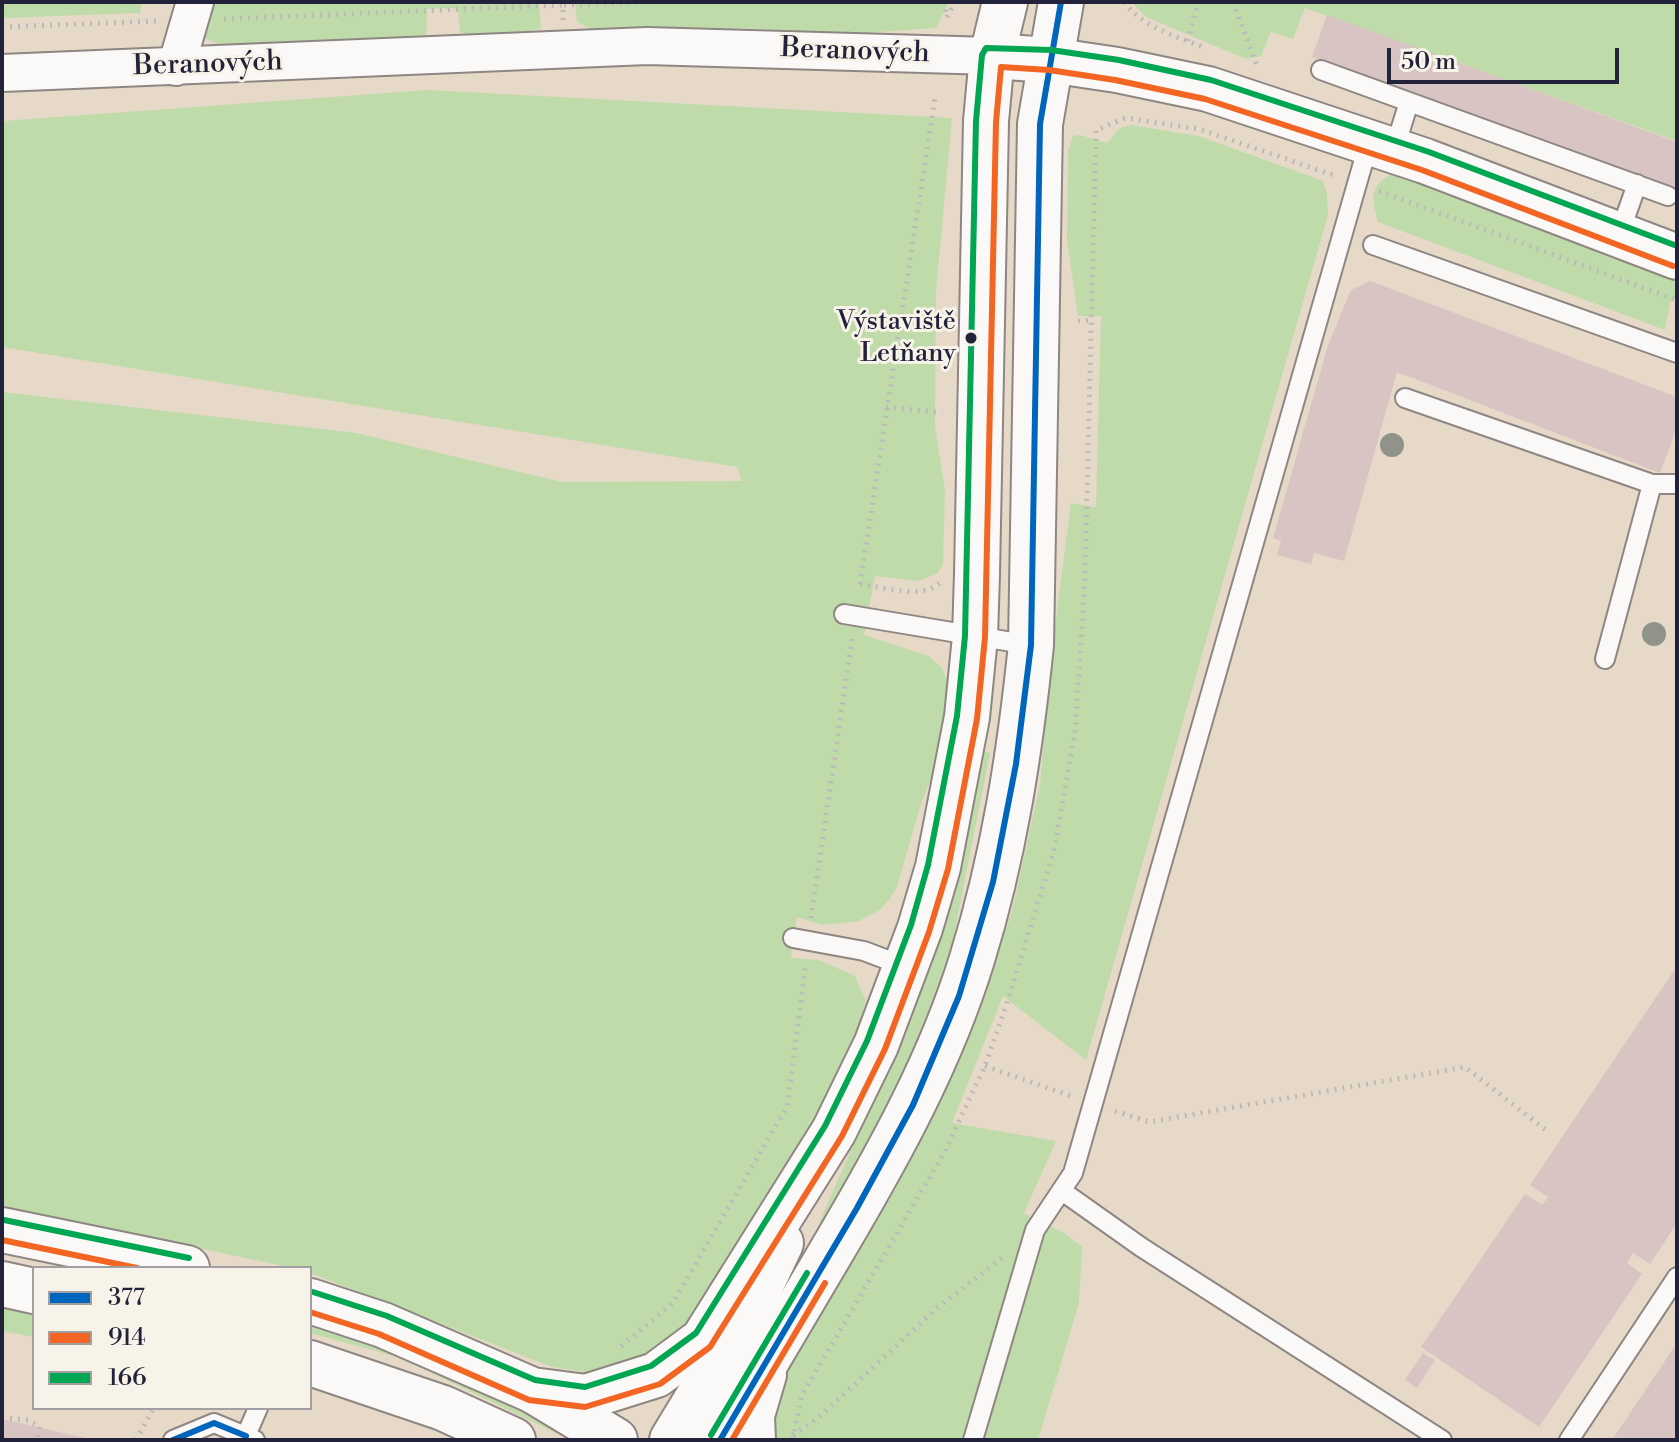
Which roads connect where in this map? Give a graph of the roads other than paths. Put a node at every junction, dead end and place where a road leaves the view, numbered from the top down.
1 (1005, 2) edge
2 (1061, 2) edge
3 (192, 11) edge
4 (992, 56) junction
5 (1050, 60) junction
6 (176, 67) junction
7 (1321, 70) dead end
8 (2, 73) edge
9 (1409, 102) junction
10 (1381, 146) junction
11 (1637, 184) junction
12 (1668, 196) dead end
13 (1619, 235) junction
14 (1373, 245) dead end
15 (1677, 257) edge
16 (1677, 353) edge
17 (1405, 398) dead end
18 (1652, 484) junction
19 (1677, 484) edge
20 (844, 614) dead end
21 (975, 637) junction
22 (1031, 645) junction
23 (1605, 659) dead end
24 (793, 938) dead end
25 (906, 967) junction
26 (834, 1131) junction
27 (1062, 1191) junction
28 (2, 1230) edge
29 (177, 1266) edge
30 (1677, 1278) edge
31 (2, 1284) edge
32 (32, 1291) edge
33 (312, 1302) edge
34 (776, 1346) junction
35 (312, 1364) edge
36 (532, 1390) junction
37 (257, 1410) edge
38 (249, 1439) edge
39 (173, 1440) edge
40 (513, 1440) edge
41 (615, 1440) edge
42 (672, 1440) edge
43 (720, 1440) edge
44 (757, 1440) edge
45 (973, 1440) edge
46 (1442, 1440) edge
47 (1569, 1440) edge

1 - 4 main road
2 - 5 main road
3 - 6 street
4 - 5 main road, Beranových
4 - 6 street, Beranových
4 - 21 main road
5 - 10 main road, Beranových
5 - 22 main road
6 - 8 street, Beranových
7 - 9 lane
9 - 10 lane
9 - 11 lane
10 - 13 main road, Beranových
10 - 27 lane
11 - 12 lane
11 - 13 lane
13 - 15 main road, Beranových
14 - 16 lane
17 - 18 lane
18 - 19 lane
18 - 23 lane
20 - 21 lane
21 - 22 lane
21 - 25 main road
22 - 34 main road
24 - 25 lane
25 - 26 main road
26 - 36 main road
26 - 42 main road
27 - 45 lane
27 - 46 lane
28 - 29 main road
30 - 47 lane
31 - 32 main road
33 - 36 main road
34 - 43 main road
34 - 44 street
35 - 40 main road
36 - 41 main road
37 - 38 lane
38 - 39 lane

